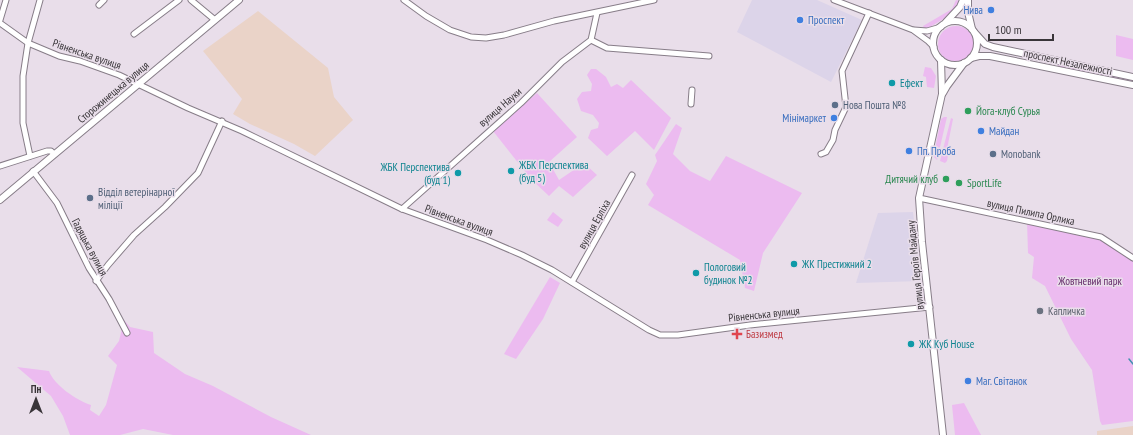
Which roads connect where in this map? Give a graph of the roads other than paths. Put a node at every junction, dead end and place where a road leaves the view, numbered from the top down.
1 (6, 0) edge
2 (40, 0) edge
3 (104, 0) edge
4 (179, 0) edge
5 (192, 0) edge
6 (239, 0) edge
7 (404, 0) edge
8 (654, 0) edge
9 (834, 0) edge
10 (964, 0) edge
11 (968, 0) edge
12 (99, 4) dead end
13 (597, 13) junction
14 (869, 13) junction
15 (0, 20) edge
16 (215, 20) junction
17 (0, 23) edge
18 (942, 25) junction
19 (913, 30) junction
20 (974, 32) junction
21 (134, 34) dead end
22 (591, 40) junction
23 (28, 43) junction
24 (934, 48) junction
25 (708, 56) dead end
26 (971, 58) junction
27 (940, 60) junction
28 (964, 63) junction
29 (1133, 77) edge
30 (139, 84) junction
31 (1133, 85) edge
32 (692, 90) dead end
33 (942, 94) junction
34 (691, 104) dead end
35 (222, 121) junction
36 (54, 154) junction
37 (821, 154) dead end
38 (30, 156) junction
39 (0, 166) edge
40 (33, 171) junction
41 (632, 176) dead end
42 (919, 198) junction
43 (0, 200) edge
44 (402, 209) junction
45 (1133, 258) edge
46 (96, 280) junction
47 (572, 282) junction
48 (930, 307) junction
49 (127, 333) dead end
50 (943, 435) edge

1 - 15 street
2 - 23 street
3 - 12 street
4 - 21 street
5 - 16 street
6 - 16 main road, Сторожинецька вулиця
7 - 13 street
8 - 13 street
9 - 14 street
10 - 18 main road
11 - 20 main road
13 - 22 street
14 - 19 street
14 - 37 street
16 - 30 main road, Сторожинецька вулиця
17 - 23 street, Рівненська вулиця
18 - 19 street
18 - 20 main road
18 - 24 main road
19 - 24 street
20 - 26 main road
20 - 29 main road, проспект Незалежності
22 - 25 street
22 - 44 street, вулиця Науки
23 - 30 street, Рівненська вулиця
23 - 38 street
24 - 27 main road
26 - 28 main road
26 - 31 main road, проспект Незалежності
27 - 28 main road
27 - 33 main road
28 - 33 main road
30 - 35 street, Рівненська вулиця
30 - 36 main road, Сторожинецька вулиця
32 - 34 street
33 - 42 main road, вулиця Героїв Майдану
35 - 44 street, Рівненська вулиця
35 - 46 street
36 - 38 street
36 - 40 main road, Сторожинецька вулиця
38 - 39 street
40 - 43 main road, Сторожинецька вулиця
40 - 46 street, Гадяцька вулиця
41 - 47 street, вулиця Ерліха
42 - 45 street, вулиця Пилипа Орлика
42 - 48 main road, вулиця Героїв Майдану
44 - 47 street, Рівненська вулиця
46 - 49 street, Гадяцька вулиця
47 - 48 street, Рівненська вулиця
48 - 50 main road, вулиця Героїв Майдану

